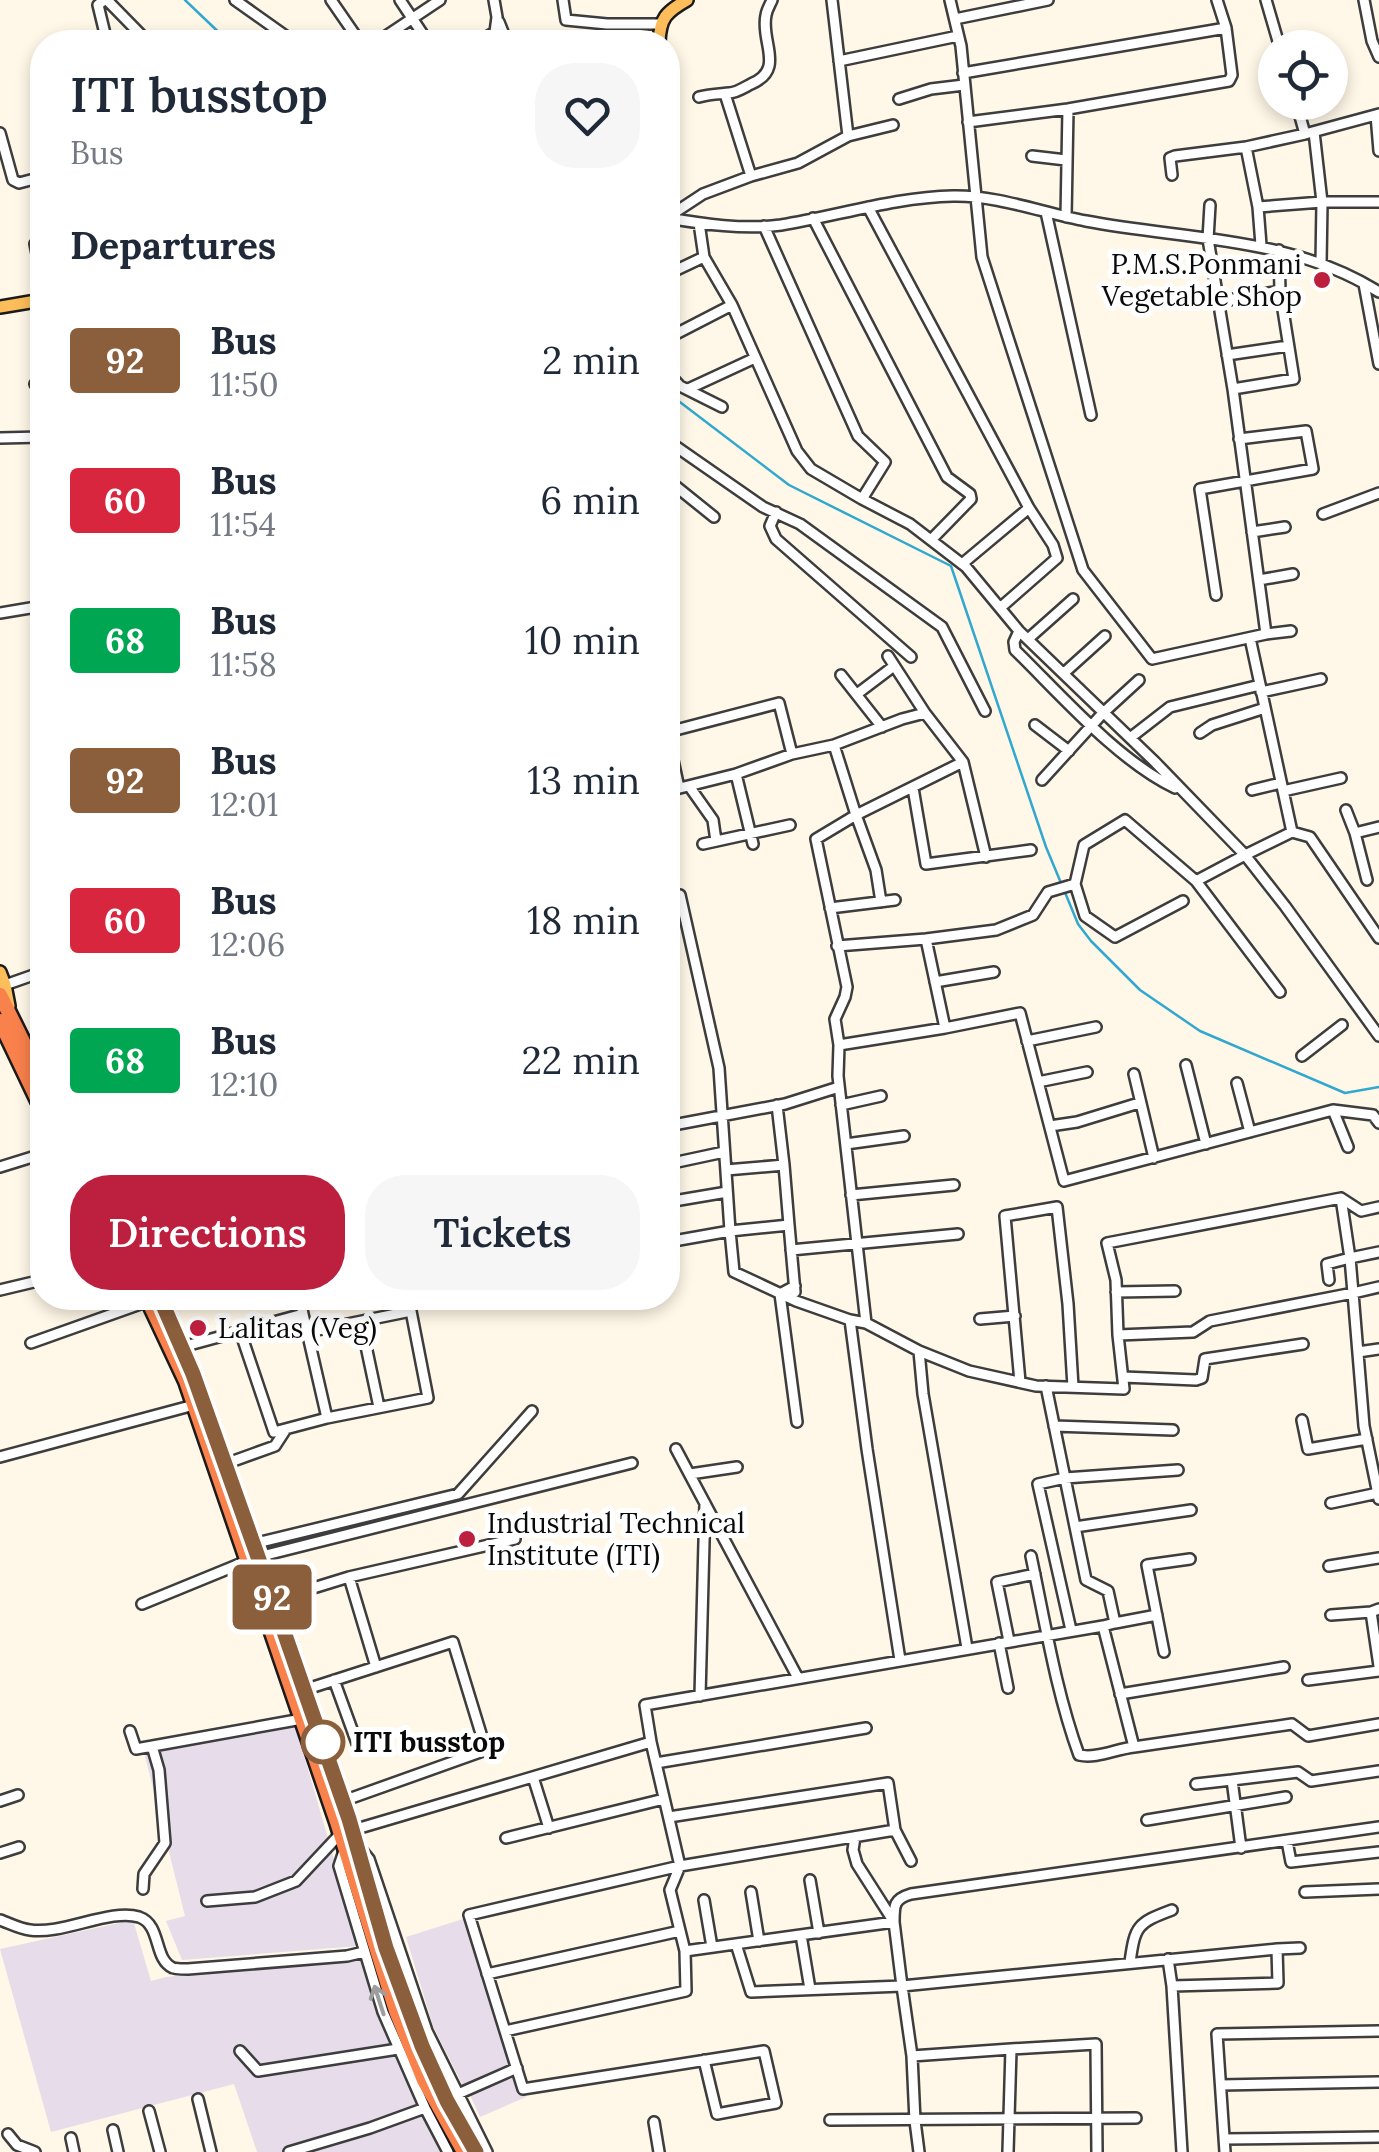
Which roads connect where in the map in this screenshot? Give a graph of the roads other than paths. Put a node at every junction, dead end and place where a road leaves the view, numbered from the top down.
1 (105, 0) edge
2 (235, 0) edge
3 (330, 0) edge
4 (400, 0) edge
5 (440, 0) edge
6 (494, 0) edge
7 (563, 0) edge
8 (688, 0) edge
9 (772, 0) edge
10 (832, 0) edge
11 (950, 0) edge
12 (1048, 0) edge
13 (1216, 0) edge
14 (1266, 0) edge
15 (1364, 0) edge
16 (497, 17) junction
17 (412, 18) junction
18 (955, 19) junction
19 (660, 24) junction
20 (1226, 28) junction
21 (104, 30) edge
22 (136, 30) edge
23 (277, 30) edge
24 (351, 30) edge
25 (394, 30) edge
26 (420, 30) edge
27 (495, 30) edge
28 (502, 30) edge
29 (660, 30) edge
30 (1275, 30) edge
31 (958, 36) junction
32 (1379, 57) edge
33 (838, 61) junction
34 (963, 73) junction
35 (964, 85) junction
36 (726, 94) junction
37 (698, 97) dead end
38 (899, 98) dead end
39 (1068, 109) junction
40 (1378, 115) edge
41 (1304, 120) edge
42 (968, 122) junction
43 (893, 125) dead end
44 (0, 133) edge
45 (1310, 133) junction
46 (848, 136) junction
47 (1246, 147) junction
48 (1379, 152) edge
49 (1032, 156) dead end
50 (1066, 160) junction
51 (1172, 174) dead end
52 (750, 176) junction
53 (30, 180) edge
54 (975, 196) junction
55 (1322, 202) junction
56 (1379, 202) edge
57 (1210, 204) dead end
58 (868, 207) junction
59 (1258, 208) junction
60 (680, 209) edge
61 (1046, 212) junction
62 (1066, 216) junction
63 (813, 218) junction
64 (680, 219) edge
65 (699, 223) junction
66 (764, 226) junction
67 (1208, 239) junction
68 (1262, 245) junction
69 (1279, 250) junction
70 (704, 257) junction
71 (1321, 264) junction
72 (680, 268) edge
73 (1364, 284) junction
74 (1280, 290) junction
75 (1379, 292) edge
76 (30, 302) edge
77 (1217, 302) junction
78 (732, 305) junction
79 (0, 306) edge
80 (680, 332) edge
81 (1288, 346) junction
82 (1226, 355) junction
83 (754, 358) junction
84 (1379, 364) edge
85 (680, 386) edge
86 (688, 389) junction
87 (1233, 389) junction
88 (722, 408) dead end
89 (1092, 415) dead end
90 (30, 437) edge
91 (0, 438) edge
92 (1240, 438) junction
93 (680, 449) edge
94 (1245, 482) junction
95 (680, 490) edge
96 (1379, 493) edge
97 (862, 499) junction
98 (1029, 508) junction
99 (776, 512) junction
100 (1323, 514) dead end
101 (714, 517) dead end
102 (1286, 527) dead end
103 (1252, 532) junction
104 (931, 540) junction
105 (962, 564) junction
106 (1293, 574) dead end
107 (1259, 580) junction
108 (1216, 595) dead end
109 (1073, 599) dead end
110 (30, 608) edge
111 (1000, 608) junction
112 (0, 613) edge
113 (1019, 631) junction
114 (1291, 631) dead end
115 (1266, 634) junction
116 (1106, 636) dead end
117 (1250, 638) junction
118 (1028, 639) junction
119 (911, 657) dead end
120 (1064, 673) junction
121 (842, 674) dead end
122 (1321, 679) dead end
123 (1139, 680) dead end
124 (1260, 688) junction
125 (856, 694) junction
126 (1265, 708) junction
127 (984, 711) dead end
128 (925, 713) junction
129 (1104, 713) junction
130 (1035, 725) dead end
131 (1092, 725) junction
132 (882, 727) junction
133 (680, 731) edge
134 (1200, 733) dead end
135 (1130, 738) junction
136 (834, 745) junction
137 (1068, 751) junction
138 (792, 754) junction
139 (963, 762) junction
140 (680, 774) edge
141 (736, 774) junction
142 (1342, 778) dead end
143 (1042, 780) dead end
144 (684, 787) junction
145 (1282, 787) junction
146 (680, 788) edge
147 (913, 788) junction
148 (1252, 790) dead end
149 (1184, 792) junction
150 (1346, 810) dead end
151 (856, 815) junction
152 (790, 824) dead end
153 (1379, 828) edge
154 (1292, 832) junction
155 (1354, 834) junction
156 (752, 839) junction
157 (716, 841) junction
158 (703, 844) dead end
159 (1031, 850) dead end
160 (986, 856) junction
161 (1245, 856) junction
162 (1367, 880) dead end
163 (1196, 881) junction
164 (1067, 886) junction
165 (680, 896) edge
166 (896, 900) dead end
167 (1183, 901) dead end
168 (881, 902) junction
169 (830, 908) junction
170 (1379, 938) edge
171 (926, 939) junction
172 (837, 946) junction
173 (0, 972) edge
174 (994, 972) dead end
175 (30, 978) edge
176 (935, 982) junction
177 (3, 990) edge
178 (1280, 992) dead end
179 (6, 1019) edge
180 (1342, 1025) dead end
181 (945, 1028) junction
182 (1096, 1028) dead end
183 (1379, 1036) edge
184 (1027, 1042) junction
185 (839, 1045) junction
186 (30, 1048) edge
187 (1302, 1056) dead end
188 (1186, 1066) dead end
189 (1087, 1072) dead end
190 (1134, 1074) dead end
191 (30, 1079) edge
192 (1038, 1082) junction
193 (1237, 1083) dead end
194 (839, 1087) junction
195 (881, 1096) dead end
196 (1139, 1104) junction
197 (841, 1105) junction
198 (777, 1106) junction
199 (1333, 1110) junction
200 (722, 1115) junction
201 (1379, 1123) edge
202 (680, 1124) edge
203 (1050, 1126) junction
204 (1250, 1132) junction
205 (904, 1136) dead end
206 (846, 1144) junction
207 (1206, 1144) junction
208 (1348, 1147) dead end
209 (724, 1152) junction
210 (30, 1158) edge
211 (1154, 1158) junction
212 (680, 1161) edge
213 (784, 1165) junction
214 (0, 1167) edge
215 (726, 1170) junction
216 (954, 1186) dead end
217 (727, 1192) junction
218 (851, 1195) junction
219 (1341, 1198) junction
220 (680, 1200) edge
221 (1379, 1206) edge
222 (789, 1225) junction
223 (730, 1231) junction
224 (958, 1234) dead end
225 (680, 1240) edge
226 (856, 1244) junction
227 (791, 1250) junction
228 (1379, 1252) edge
229 (1350, 1258) junction
230 (1329, 1280) dead end
231 (30, 1283) edge
232 (795, 1286) junction
233 (1379, 1287) edge
234 (0, 1290) edge
235 (1175, 1291) dead end
236 (1116, 1292) junction
237 (1353, 1293) junction
238 (780, 1294) junction
239 (796, 1301) junction
240 (122, 1310) edge
241 (156, 1310) edge
242 (159, 1310) edge
243 (303, 1310) edge
244 (411, 1311) joint
245 (304, 1314) junction
246 (1015, 1316) junction
247 (980, 1320) dead end
248 (858, 1322) junction
249 (240, 1331) junction
250 (308, 1332) junction
251 (363, 1332) dead end
252 (1118, 1336) junction
253 (31, 1343) dead end
254 (1302, 1344) dead end
255 (182, 1347) junction
256 (1379, 1348) edge
257 (919, 1351) junction
258 (1358, 1352) junction
259 (1123, 1377) junction
260 (1020, 1382) junction
261 (1046, 1386) junction
262 (1073, 1387) junction
263 (194, 1406) junction
264 (379, 1408) junction
265 (532, 1411) dead end
266 (328, 1418) junction
267 (1302, 1420) dead end
268 (796, 1422) dead end
269 (1054, 1426) junction
270 (286, 1429) junction
271 (1172, 1430) dead end
272 (1367, 1439) junction
273 (676, 1449) dead end
274 (0, 1457) edge
275 (632, 1463) dead end
276 (225, 1464) junction
277 (738, 1466) dead end
278 (1178, 1470) dead end
279 (690, 1474) junction
280 (1065, 1478) junction
281 (1379, 1496) edge
282 (705, 1502) junction
283 (1330, 1502) dead end
284 (1191, 1510) dead end
285 (1075, 1526) junction
286 (515, 1539) dead end
287 (253, 1554) junction
288 (1031, 1556) dead end
289 (1379, 1558) edge
290 (1190, 1559) dead end
291 (1329, 1566) dead end
292 (1035, 1574) junction
293 (350, 1577) junction
294 (297, 1593) dead end
295 (142, 1604) dead end
296 (1375, 1610) edge
297 (1157, 1615) junction
298 (1330, 1615) dead end
299 (1115, 1623) junction
300 (1103, 1626) junction
301 (1071, 1630) junction
302 (1048, 1634) junction
303 (1004, 1642) junction
304 (967, 1648) junction
305 (1164, 1652) dead end
306 (900, 1660) junction
307 (376, 1667) junction
308 (1284, 1667) dead end
309 (1379, 1668) edge
310 (798, 1678) junction
311 (334, 1680) junction
312 (1308, 1680) dead end
313 (1008, 1688) dead end
314 (304, 1690) junction
315 (1120, 1694) junction
316 (700, 1696) junction
317 (302, 1719) junction
318 (1379, 1724) edge
319 (866, 1728) dead end
320 (130, 1731) dead end
321 (650, 1742) junction
322 (152, 1746) junction
323 (358, 1746) dead end
324 (1134, 1748) junction
325 (656, 1764) junction
326 (1379, 1771) edge
327 (534, 1777) junction
328 (1232, 1780) junction
329 (1196, 1784) dead end
330 (18, 1795) dead end
331 (1286, 1797) dead end
332 (664, 1799) junction
333 (0, 1801) edge
334 (343, 1802) junction
335 (1235, 1806) junction
336 (669, 1818) junction
337 (1147, 1820) dead end
338 (549, 1828) junction
339 (1379, 1828) edge
340 (896, 1830) junction
341 (855, 1837) junction
342 (506, 1838) dead end
343 (349, 1839) junction
344 (1287, 1841) junction
345 (18, 1847) dead end
346 (1241, 1848) junction
347 (0, 1852) edge
348 (1379, 1852) edge
349 (911, 1861) dead end
350 (680, 1866) junction
351 (810, 1880) dead end
352 (142, 1889) dead end
353 (1379, 1889) edge
354 (751, 1892) dead end
355 (1304, 1892) dead end
356 (704, 1900) dead end
357 (207, 1901) dead end
358 (1172, 1910) dead end
359 (0, 1920) edge
360 (894, 1922) junction
361 (680, 1931) junction
362 (818, 1932) junction
363 (801, 1935) junction
364 (760, 1941) junction
365 (736, 1944) junction
366 (712, 1947) junction
367 (1300, 1948) dead end
368 (1277, 1949) junction
369 (684, 1951) junction
370 (364, 1952) junction
371 (1168, 1959) junction
372 (1130, 1962) junction
373 (487, 1974) junction
374 (902, 1986) junction
375 (1172, 1986) junction
376 (810, 1990) junction
377 (505, 2030) junction
378 (1379, 2031) edge
379 (398, 2049) junction
380 (1011, 2049) junction
381 (240, 2051) dead end
382 (912, 2056) junction
383 (704, 2060) junction
384 (517, 2068) junction
385 (429, 2077) junction
386 (1379, 2082) edge
387 (1220, 2085) junction
388 (458, 2094) junction
389 (198, 2099) dead end
390 (425, 2108) junction
391 (149, 2111) dead end
392 (1009, 2118) junction
393 (1136, 2118) dead end
394 (1097, 2119) junction
395 (830, 2120) dead end
396 (915, 2121) junction
397 (654, 2122) dead end
398 (114, 2130) dead end
399 (8, 2134) dead end
400 (1379, 2137) edge
401 (70, 2138) dead end
402 (1224, 2138) junction
403 (36, 2152) edge
404 (74, 2152) edge
405 (118, 2152) edge
406 (160, 2152) edge
407 (212, 2152) edge
408 (290, 2152) edge
409 (448, 2152) edge
410 (464, 2152) edge
411 (476, 2152) edge
412 (487, 2152) edge
413 (660, 2152) edge
414 (920, 2152) edge
415 (1008, 2152) edge
416 (1097, 2152) edge
417 (1182, 2152) edge
418 (1225, 2152) edge

1 - 21 street
1 - 22 street
2 - 23 street
3 - 24 street
4 - 17 street
5 - 17 street
6 - 16 street
7 - 19 street
8 - 19 main road
9 - 36 street
10 - 33 street
11 - 18 street
12 - 18 street
13 - 20 street
14 - 30 street
15 - 32 street
16 - 27 street
16 - 28 street
17 - 25 street
17 - 26 street
18 - 31 street
19 - 29 main road
20 - 34 street
20 - 39 street
31 - 33 street
31 - 34 street
33 - 46 street
34 - 35 street
35 - 38 street
35 - 42 street
36 - 37 street
36 - 52 street
39 - 42 street
39 - 50 street
40 - 45 street
40 - 48 street
41 - 45 street
42 - 54 street
43 - 46 street
44 - 53 street
45 - 47 street
45 - 55 street
46 - 52 street
47 - 51 street
47 - 59 street
49 - 50 street
50 - 62 street
52 - 60 street
54 - 58 street
54 - 61 street
54 - 117 street
55 - 56 street
55 - 59 street
55 - 71 street
57 - 67 street
58 - 63 street
58 - 98 street
59 - 68 street
61 - 62 street
61 - 89 street
62 - 67 street
63 - 66 street
63 - 104 street
64 - 65 street
65 - 66 street
65 - 70 street
66 - 97 street
67 - 68 street
67 - 77 street
68 - 69 street
69 - 71 street
69 - 74 street
70 - 72 street
70 - 78 street
71 - 73 street
73 - 75 street
73 - 84 street
74 - 77 street
74 - 81 street
76 - 79 main road
77 - 82 street
78 - 80 street
78 - 83 street
81 - 82 street
81 - 87 street
82 - 87 street
83 - 86 street
83 - 97 street
85 - 86 street
86 - 88 street
87 - 92 street
90 - 91 street
92 - 94 street
92 - 94 street
93 - 99 street
94 - 103 street
94 - 108 street
95 - 101 street
96 - 100 street
97 - 104 street
98 - 105 street
98 - 111 street
99 - 119 street
99 - 127 street
102 - 103 street
103 - 107 street
104 - 105 street
105 - 111 street
106 - 107 street
107 - 115 street
109 - 118 street
110 - 112 street
111 - 113 street
113 - 118 street
113 - 131 street
114 - 115 street
115 - 117 street
116 - 120 street
117 - 124 street
118 - 120 street
120 - 129 street
121 - 125 street
122 - 124 street
123 - 129 street
124 - 126 street
124 - 135 street
125 - 128 street
125 - 132 street
126 - 134 street
126 - 145 street
128 - 132 street
128 - 139 street
129 - 131 street
129 - 135 street
130 - 137 street
131 - 137 street
131 - 149 street
132 - 136 street
133 - 138 street
135 - 149 street
136 - 138 street
136 - 151 street
137 - 143 street
138 - 141 street
139 - 147 street
139 - 160 street
140 - 144 street
141 - 144 street
141 - 156 street
142 - 145 street
144 - 146 street
144 - 157 street
145 - 148 street
145 - 154 street
147 - 151 street
147 - 160 street
149 - 161 street
150 - 155 street
151 - 168 street
151 - 169 street
152 - 156 street
153 - 155 street
154 - 161 street
154 - 170 street
155 - 162 street
156 - 157 street
157 - 158 street
159 - 160 street
161 - 163 street
161 - 183 street
163 - 164 street
163 - 178 street
164 - 167 street
164 - 171 street
165 - 200 street
166 - 168 street
168 - 169 street
169 - 172 street
171 - 172 street
171 - 176 street
172 - 185 street
173 - 177 main road
174 - 176 street
175 - 177 street
176 - 181 street
177 - 179 highway
179 - 186 highway
179 - 191 highway
180 - 187 street
181 - 184 street
181 - 185 street
182 - 184 street
184 - 192 street
185 - 194 street
188 - 207 street
189 - 192 street
190 - 196 street
192 - 203 street
193 - 204 street
194 - 197 street
194 - 198 street
195 - 197 street
196 - 203 street
196 - 211 street
197 - 206 street
198 - 200 street
198 - 213 street
199 - 201 street
199 - 204 street
199 - 208 street
200 - 202 street
200 - 209 street
203 - 211 street
204 - 207 street
205 - 206 street
206 - 218 street
207 - 211 street
209 - 212 street
209 - 215 street
210 - 214 street
213 - 215 street
213 - 222 street
215 - 217 street
216 - 218 street
217 - 220 street
217 - 223 street
218 - 226 street
219 - 221 street
219 - 229 street
219 - 236 street
222 - 223 street
222 - 227 street
223 - 225 street
223 - 238 street
224 - 226 street
226 - 227 street
226 - 248 street
227 - 232 street
228 - 229 street
229 - 230 street
229 - 237 street
231 - 234 street
232 - 238 street
232 - 239 street
233 - 237 street
235 - 236 street
236 - 252 street
237 - 252 street
237 - 258 street
238 - 239 street
238 - 268 street
239 - 248 street
240 - 253 street
241 - 263 highway
242 - 255 highway
243 - 245 street
244 - 250 street
244 - 264 street
245 - 249 street
245 - 250 street
246 - 247 street
246 - 260 street
246 - 262 street
248 - 257 street
248 - 306 street
249 - 255 street
249 - 270 street
250 - 266 street
251 - 264 street
252 - 259 street
254 - 259 street
255 - 276 highway
256 - 258 street
257 - 260 street
257 - 304 street
258 - 272 street
259 - 262 street
260 - 261 street
261 - 262 street
261 - 269 street
263 - 274 street
263 - 287 highway
264 - 266 street
265 - 287 street
266 - 270 street
267 - 272 street
269 - 271 street
269 - 280 street
270 - 276 street
272 - 281 street
273 - 279 street
275 - 287 street
276 - 287 highway
277 - 279 street
278 - 280 street
279 - 282 street
280 - 285 street
280 - 301 street
281 - 283 street
282 - 310 street
282 - 316 street
284 - 285 street
285 - 299 street
286 - 293 street
287 - 295 street
287 - 314 highway
287 - 317 highway
288 - 292 street
289 - 291 street
290 - 297 street
292 - 302 street
292 - 303 street
293 - 294 street
293 - 307 street
296 - 298 street
296 - 309 street
297 - 299 street
297 - 305 street
299 - 300 street
300 - 301 street
300 - 315 street
301 - 302 street
302 - 303 street
302 - 324 street
303 - 304 street
303 - 313 street
304 - 306 street
306 - 310 street
307 - 311 street
307 - 334 street
308 - 315 street
309 - 312 street
310 - 316 street
311 - 314 street
311 - 323 street
314 - 334 highway
315 - 324 street
316 - 321 street
317 - 322 street
317 - 343 highway
318 - 324 street
319 - 325 street
320 - 322 street
321 - 325 street
321 - 327 street
322 - 352 street
325 - 332 street
326 - 328 street
327 - 338 street
327 - 343 street
328 - 329 street
328 - 335 street
330 - 333 street
331 - 335 street
332 - 336 street
332 - 338 street
334 - 343 highway
335 - 337 street
335 - 346 street
336 - 340 street
336 - 350 street
338 - 342 street
339 - 344 street
340 - 341 street
340 - 349 street
341 - 350 street
341 - 360 street
343 - 357 street
343 - 370 street
343 - 385 highway
343 - 388 street
344 - 346 street
344 - 348 street
345 - 347 street
346 - 360 street
350 - 361 street
350 - 373 street
351 - 362 street
353 - 355 street
354 - 364 street
356 - 366 street
358 - 372 street
359 - 370 street
360 - 362 street
360 - 374 street
361 - 369 street
361 - 373 street
362 - 363 street
363 - 364 street
363 - 376 street
364 - 365 street
365 - 366 street
365 - 376 street
366 - 369 street
367 - 368 street
368 - 371 street
368 - 375 street
369 - 377 street
379 -> 370 street
371 - 372 street
371 - 375 street
372 - 374 street
373 - 377 street
374 - 376 street
374 - 382 street
375 - 417 street
377 - 384 street
378 - 387 street
379 - 381 street
379 - 390 street
380 - 382 street
380 - 392 street
380 - 394 street
382 - 396 street
383 - 383 street
383 - 384 street
384 - 388 street
385 - 410 highway
385 - 411 highway
386 - 387 street
387 - 402 street
388 - 412 street
389 - 407 street
390 - 408 street
390 - 409 street
391 - 406 street
392 - 394 street
392 - 396 street
392 - 415 street
393 - 394 street
394 - 416 street
395 - 396 street
396 - 414 street
397 - 413 street
398 - 405 street
399 - 403 street
400 - 402 street
401 - 404 street
402 - 418 street

